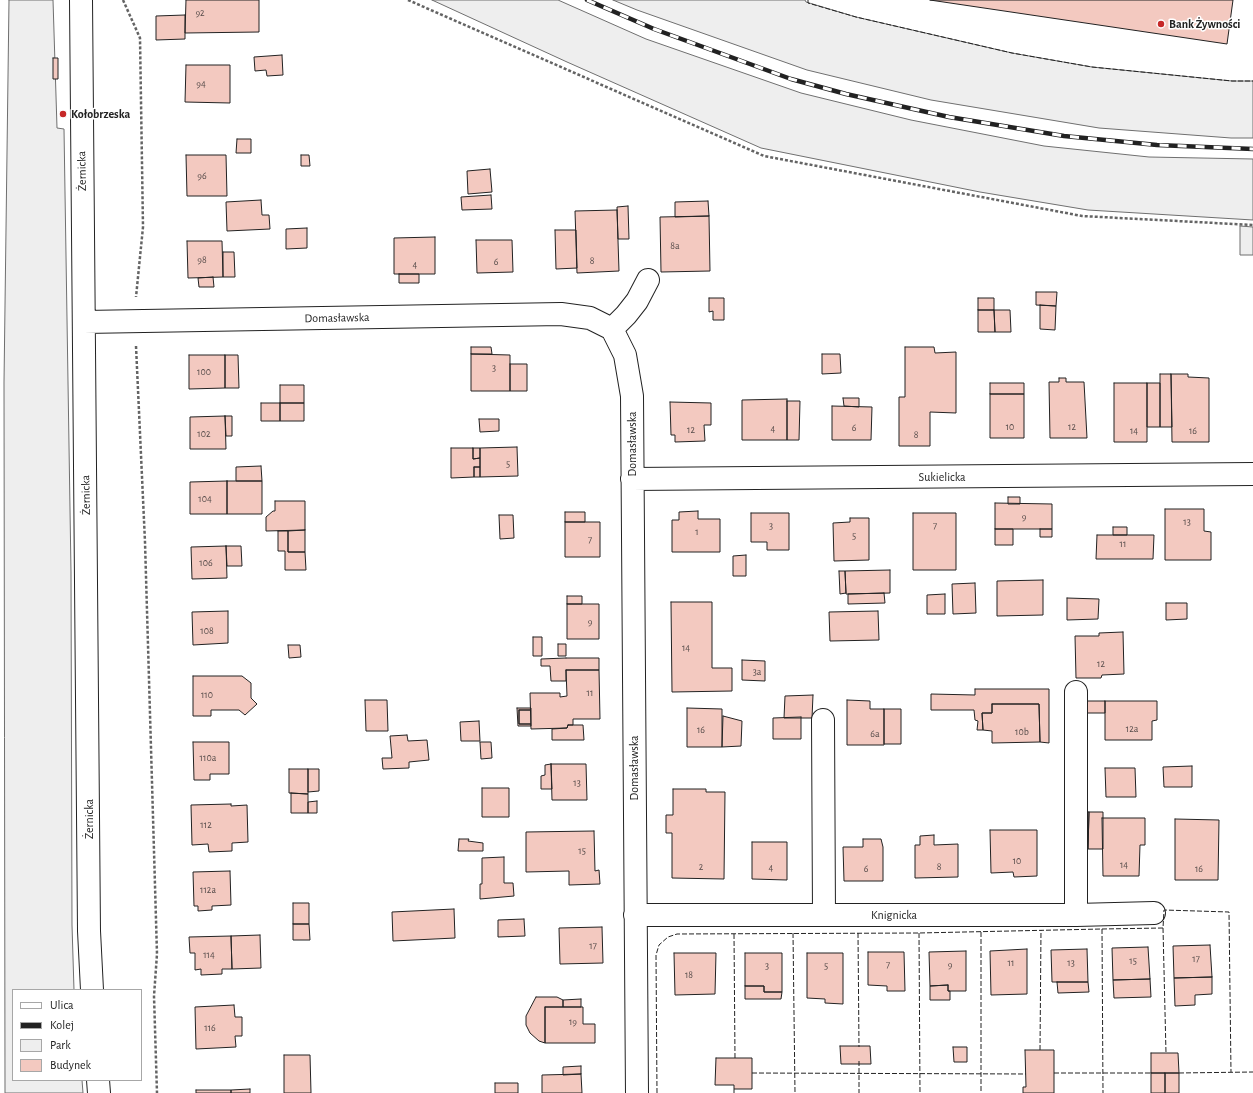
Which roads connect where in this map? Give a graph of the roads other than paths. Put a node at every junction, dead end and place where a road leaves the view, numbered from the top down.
1 (81, 0) edge
2 (648, 280) dead end
3 (84, 322) junction
4 (612, 329) junction
5 (1253, 474) edge
6 (632, 479) junction
7 (1076, 692) dead end
8 (823, 720) dead end
9 (1154, 913) dead end
10 (635, 915) junction
11 (824, 915) junction
12 (1076, 915) junction
13 (92, 989) edge
14 (98, 1081) edge
15 (99, 1093) edge
16 (637, 1093) edge

1 - 3 street, Żernicka
2 - 4 street
3 - 4 street, Domasławska
3 - 13 street, Żernicka
4 - 6 street, Domasławska
5 - 6 street, Sukielicka
6 - 10 street, Domasławska
7 - 12 street
8 - 11 street
9 - 12 street, Knignicka
10 - 11 street, Knignicka
10 - 16 street, Domasławska
11 - 12 street, Knignicka
14 - 15 street

